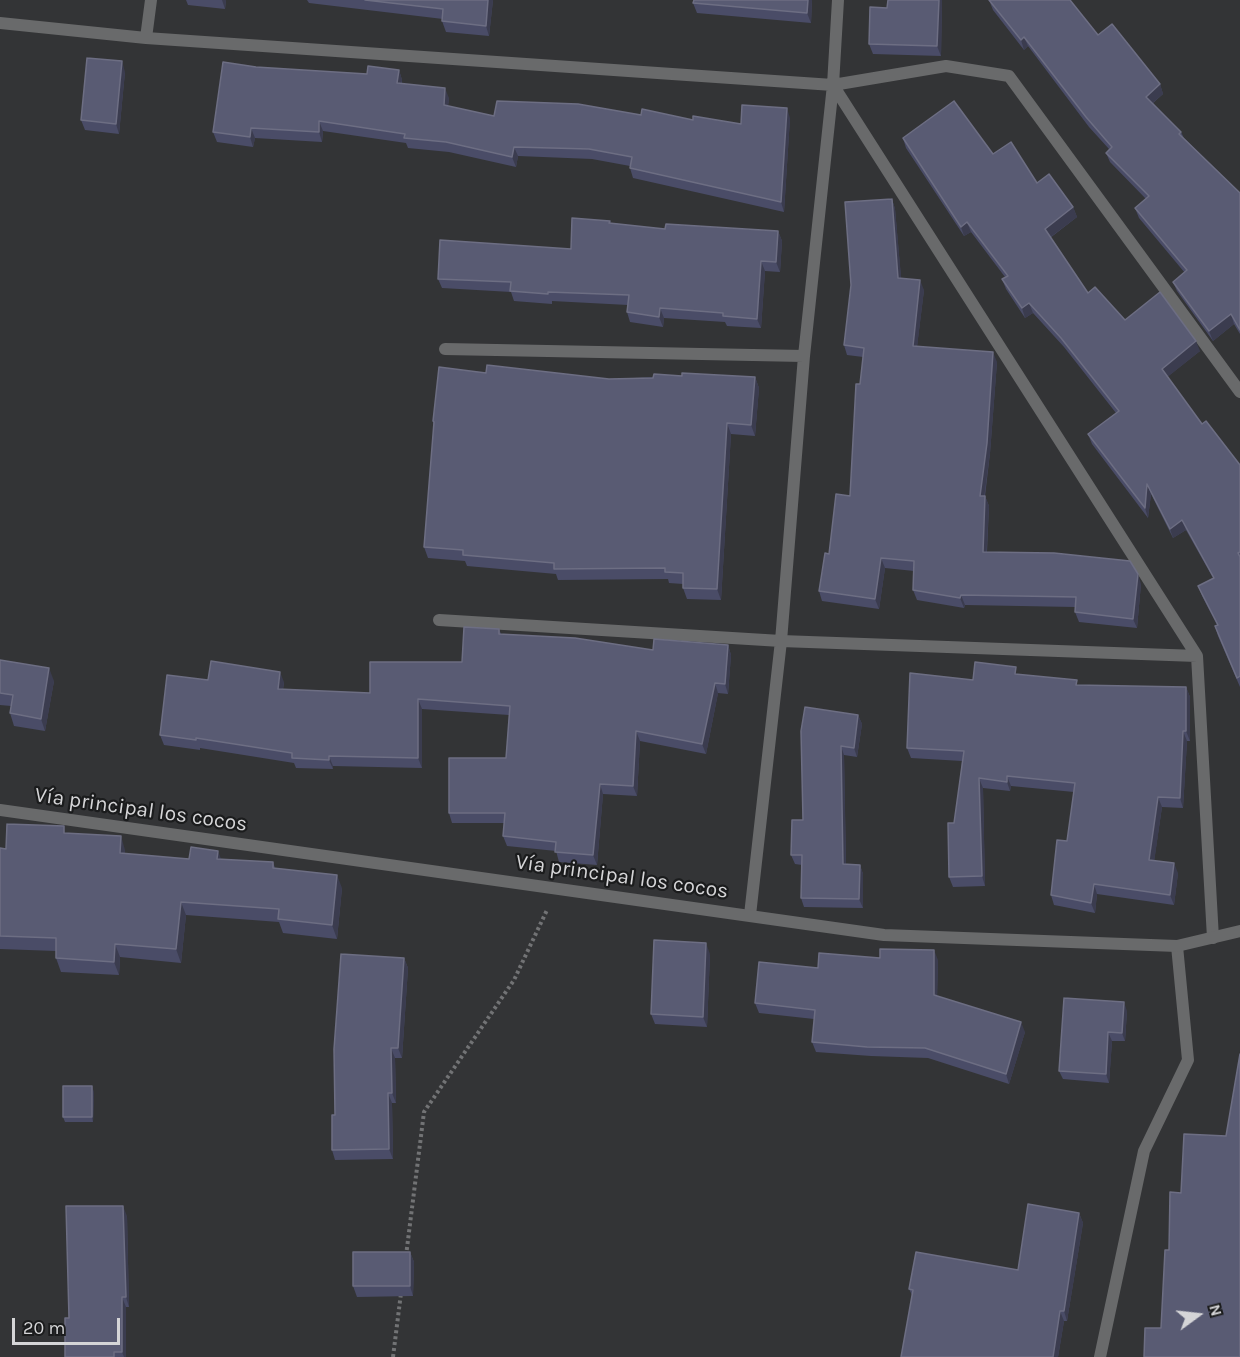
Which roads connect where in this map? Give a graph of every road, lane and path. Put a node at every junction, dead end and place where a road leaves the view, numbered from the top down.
1 (151, 0) edge
2 (838, 0) edge
3 (0, 23) edge
4 (146, 39) junction
5 (833, 85) junction
6 (445, 349) dead end
7 (804, 356) junction
8 (1240, 392) edge
9 (439, 620) dead end
10 (781, 641) junction
11 (1197, 656) junction
12 (0, 810) edge
13 (558, 888) junction
14 (750, 915) junction
15 (1240, 931) edge
16 (1213, 938) junction
17 (1177, 946) junction
18 (405, 1264) edge
19 (402, 1287) edge
20 (393, 1357) edge
21 (1100, 1357) edge

1 - 4 street
2 - 5 street
3 - 4 street
4 - 5 street
5 - 7 street
5 - 8 street
5 - 11 street
6 - 7 street
7 - 10 street
9 - 10 street
10 - 11 street
10 - 14 street
11 - 16 street
12 - 13 street, Vía principal los cocos
13 - 14 street, Vía principal los cocos
13 - 18 path
14 - 17 street, Vía principal los cocos
15 - 16 street, Vía principal los cocos
16 - 17 street, Vía principal los cocos
17 - 21 street
19 - 20 path

